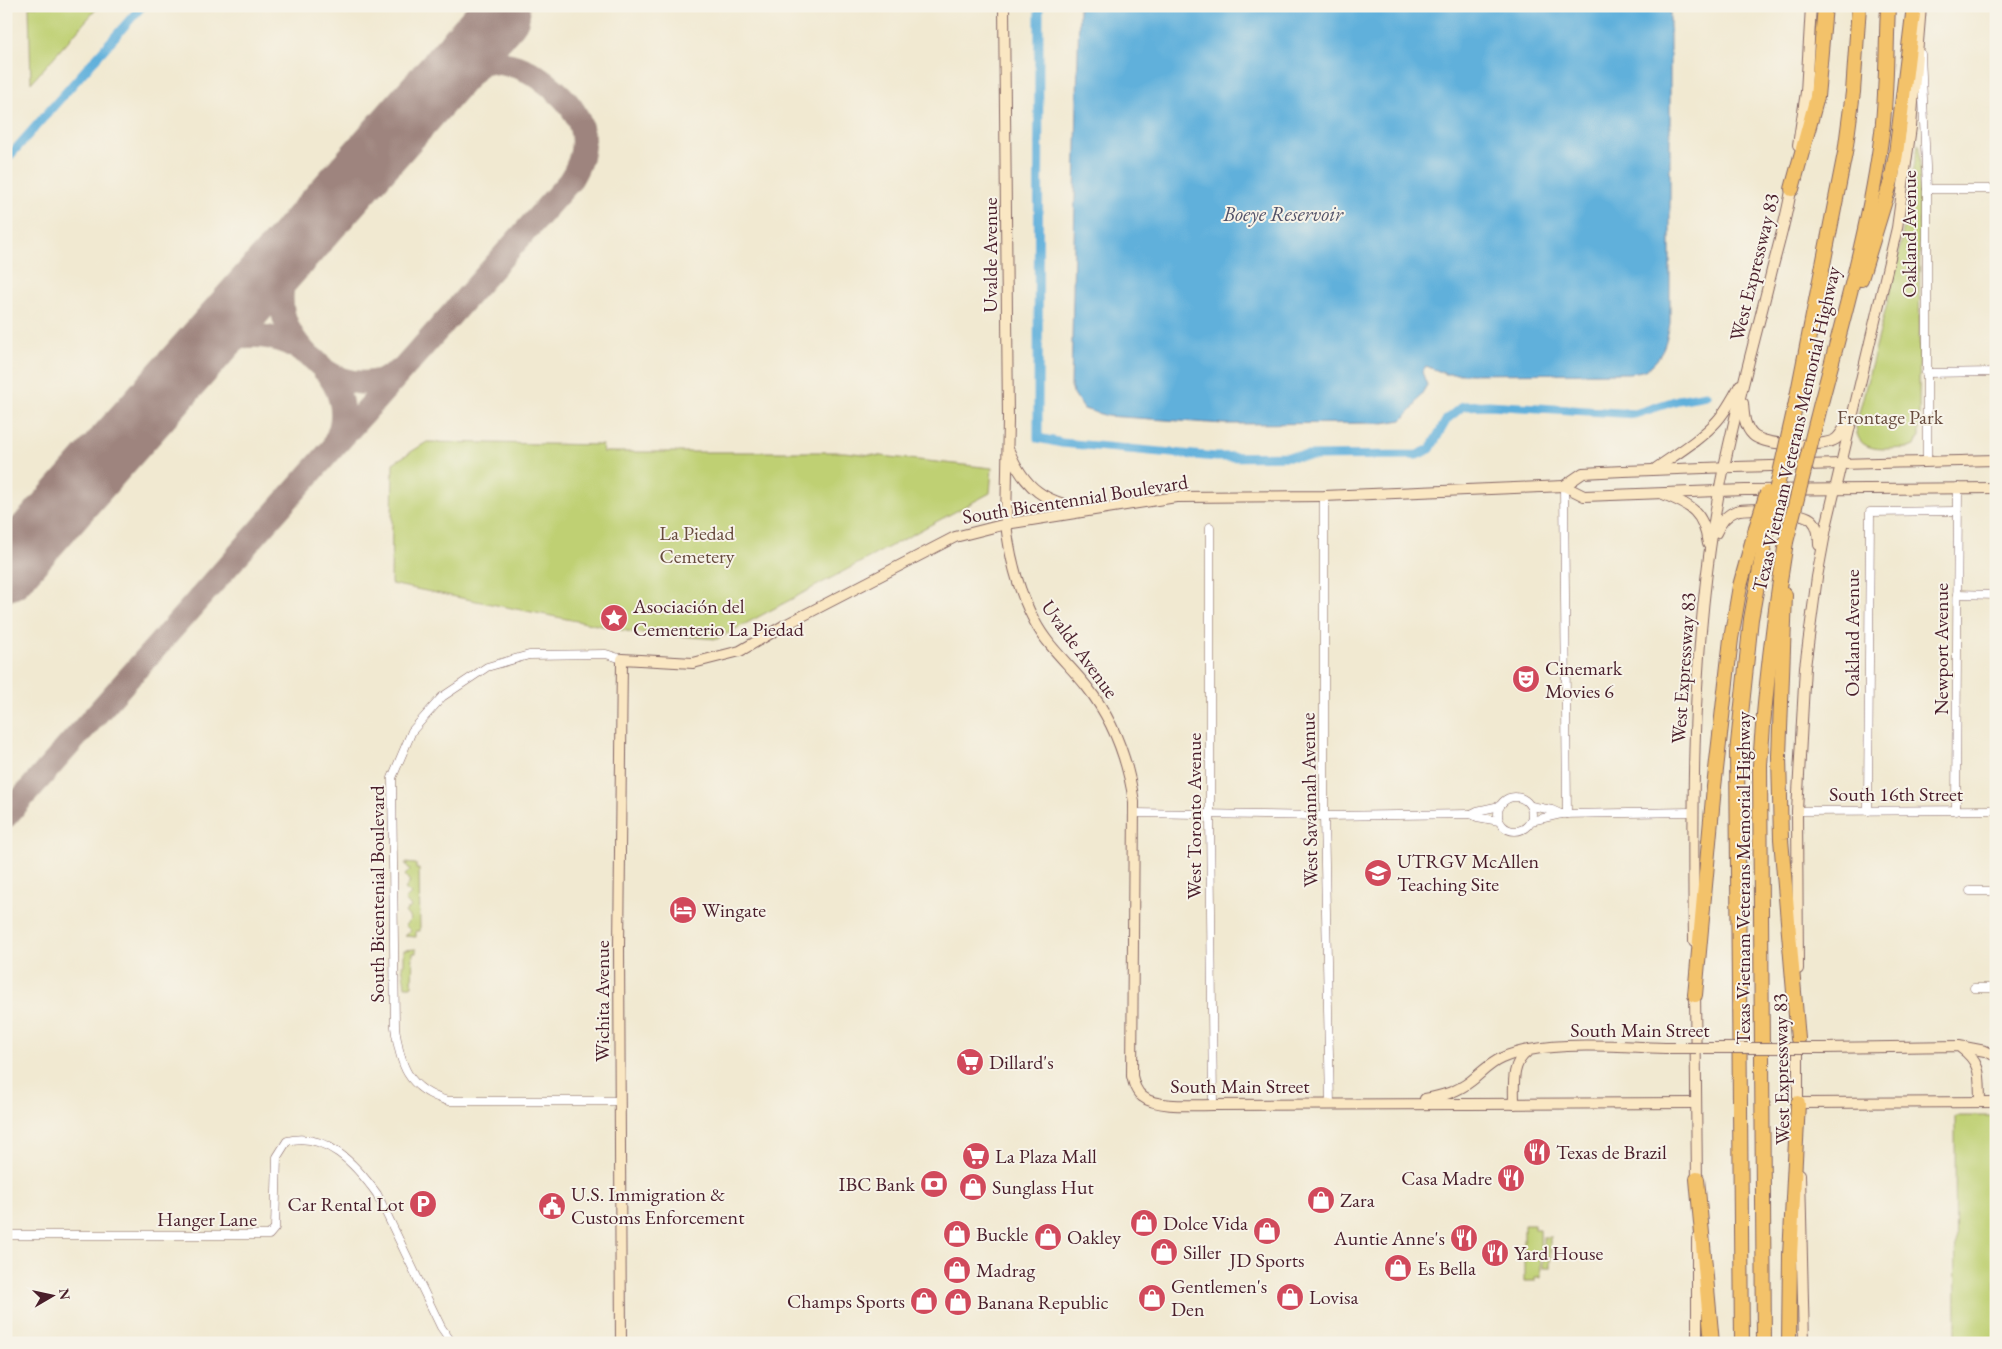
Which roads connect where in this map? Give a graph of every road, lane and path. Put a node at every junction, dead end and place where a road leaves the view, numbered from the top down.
1 (1004, 6) edge
2 (1810, 6) edge
3 (1826, 6) edge
4 (1859, 6) edge
5 (1888, 6) edge
6 (1914, 6) edge
7 (1921, 6) edge
8 (1920, 27) junction
9 (1792, 189) junction
10 (1927, 189) junction
11 (1996, 189) edge
12 (1830, 369) junction
13 (1996, 372) edge
14 (1926, 373) junction
15 (1746, 374) junction
16 (1742, 392) junction
17 (1852, 413) junction
18 (1008, 448) junction
19 (1996, 460) edge
20 (1927, 462) junction
21 (1841, 465) junction
22 (1725, 467) junction
23 (1655, 469) junction
24 (1564, 486) junction
25 (1958, 487) junction
26 (1996, 488) edge
27 (1720, 490) junction
28 (1835, 490) junction
29 (1657, 492) junction
30 (1324, 496) junction
31 (1093, 510) junction
32 (1956, 511) junction
33 (1006, 524) junction
34 (1210, 526) dead end
35 (1761, 531) junction
36 (1786, 542) junction
37 (1712, 544) junction
38 (1820, 561) junction
39 (1709, 563) junction
40 (1957, 594) junction
41 (1996, 594) edge
42 (622, 659) junction
43 (1500, 806) junction
44 (1530, 806) junction
45 (1956, 810) junction
46 (1996, 810) edge
47 (1797, 811) junction
48 (1868, 811) junction
49 (1693, 812) junction
50 (1134, 813) junction
51 (1210, 814) junction
52 (1472, 814) junction
53 (1564, 814) junction
54 (1324, 816) junction
55 (1499, 821) junction
56 (1531, 822) junction
57 (1996, 890) edge
58 (1970, 891) dead end
59 (1974, 988) dead end
60 (1996, 988) edge
61 (1695, 995) junction
62 (1798, 1039) junction
63 (1959, 1046) junction
64 (1530, 1049) junction
65 (1996, 1056) edge
66 (1142, 1097) joint
67 (620, 1101) junction
68 (1980, 1102) junction
69 (1996, 1102) edge
70 (1695, 1103) junction
71 (1798, 1103) junction
72 (1330, 1104) junction
73 (1400, 1104) junction
74 (1514, 1104) junction
75 (1213, 1105) junction
76 (1697, 1179) junction
77 (6, 1236) edge
78 (452, 1343) edge
79 (622, 1343) edge
80 (1697, 1343) edge
81 (1712, 1343) edge
82 (1742, 1343) edge
83 (1764, 1343) edge
84 (1789, 1343) edge
85 (1804, 1343) edge

1 - 18 main road, Uvalde Avenue
2 - 9 main road, West Expressway 83
3 - 9 highway
4 - 35 highway, Texas Vietnam Veterans Memorial Highway, bridge
5 - 12 highway, Texas Vietnam Veterans Memorial Highway
6 - 12 highway
7 - 8 main road, Oakland Avenue
8 - 10 street, Oakland Avenue
8 - 17 main road, West Expressway 83
9 - 15 main road, West Expressway 83
10 - 11 street
10 - 14 street, Oakland Avenue
12 - 36 highway, Texas Vietnam Veterans Memorial Highway, bridge
13 - 14 street
14 - 20 street, Oakland Avenue
15 - 16 main road, West Expressway 83
15 - 23 main road
16 - 17 main road
16 - 22 main road, West Expressway 83
17 - 21 main road, West Expressway 83
18 - 31 main road
18 - 33 main road, Uvalde Avenue
19 - 20 main road, South Bicentennial Boulevard
20 - 21 main road, South Bicentennial Boulevard
21 - 22 main road, South Bicentennial Boulevard
21 - 28 main road, West Expressway 83
22 - 23 main road, South Bicentennial Boulevard
22 - 27 main road, West Expressway 83
23 - 24 main road, South Bicentennial Boulevard
24 - 29 main road, South Bicentennial Boulevard
24 - 30 main road, South Bicentennial Boulevard
24 - 53 street
25 - 26 main road, South Bicentennial Boulevard
25 - 28 main road, South Bicentennial Boulevard
25 - 32 street, Newport Avenue
27 - 28 main road, South Bicentennial Boulevard
27 - 29 main road, South Bicentennial Boulevard
27 - 37 main road, West Expressway 83
28 - 38 main road, West Expressway 83
29 - 39 main road
30 - 31 main road, South Bicentennial Boulevard
30 - 54 street, West Savannah Avenue
31 - 33 main road, South Bicentennial Boulevard
32 - 40 street, Newport Avenue
32 - 48 street, Oakland Avenue
33 - 42 main road, South Bicentennial Boulevard
33 - 50 main road, Uvalde Avenue
34 - 51 street, West Toronto Avenue
35 - 61 highway
35 - 82 highway, Texas Vietnam Veterans Memorial Highway
36 - 62 highway
36 - 83 highway, Texas Vietnam Veterans Memorial Highway
37 - 38 main road
37 - 39 main road, West Expressway 83
38 - 47 main road, West Expressway 83
39 - 49 main road, West Expressway 83
40 - 41 street
40 - 45 street, Newport Avenue
42 - 67 main road, Wichita Avenue
42 - 67 street, South Bicentenial Boulevard
43 - 44 street
43 - 52 street
43 - 55 street
44 - 53 street
44 - 56 street
45 - 46 street, South 16th Street
45 - 48 street, South 16th Street
47 - 48 street, South 16th Street
47 - 62 main road, West Expressway 83
49 - 53 street
49 - 61 main road, West Expressway 83
50 - 51 street
50 - 66 main road, Uvalde Avenue
51 - 54 street
51 - 75 street, West Toronto Avenue
52 - 54 street
52 - 55 street
53 - 56 street
54 - 72 street, West Savannah Avenue
55 - 56 street
57 - 58 street
59 - 60 street
61 - 70 main road, West Expressway 83
62 - 71 main road, West Expressway 83
63 - 64 main road, South Main Street, bridge
63 - 65 main road, South Main Street
63 - 68 main road
64 - 73 main road, South Main Street
64 - 74 main road
66 - 75 main road, South Main Street
67 - 79 main road, Wichita Avenue
68 - 69 main road
68 - 71 main road
70 - 74 main road, South Main Street
70 - 76 main road, West Expressway 83
71 - 84 highway
71 - 85 main road, West Expressway 83
72 - 73 main road, South Main Street
72 - 75 main road, South Main Street
73 - 74 main road, South Main Street
76 - 80 main road, West Expressway 83
76 - 81 highway
77 - 78 street, Hanger Lane

